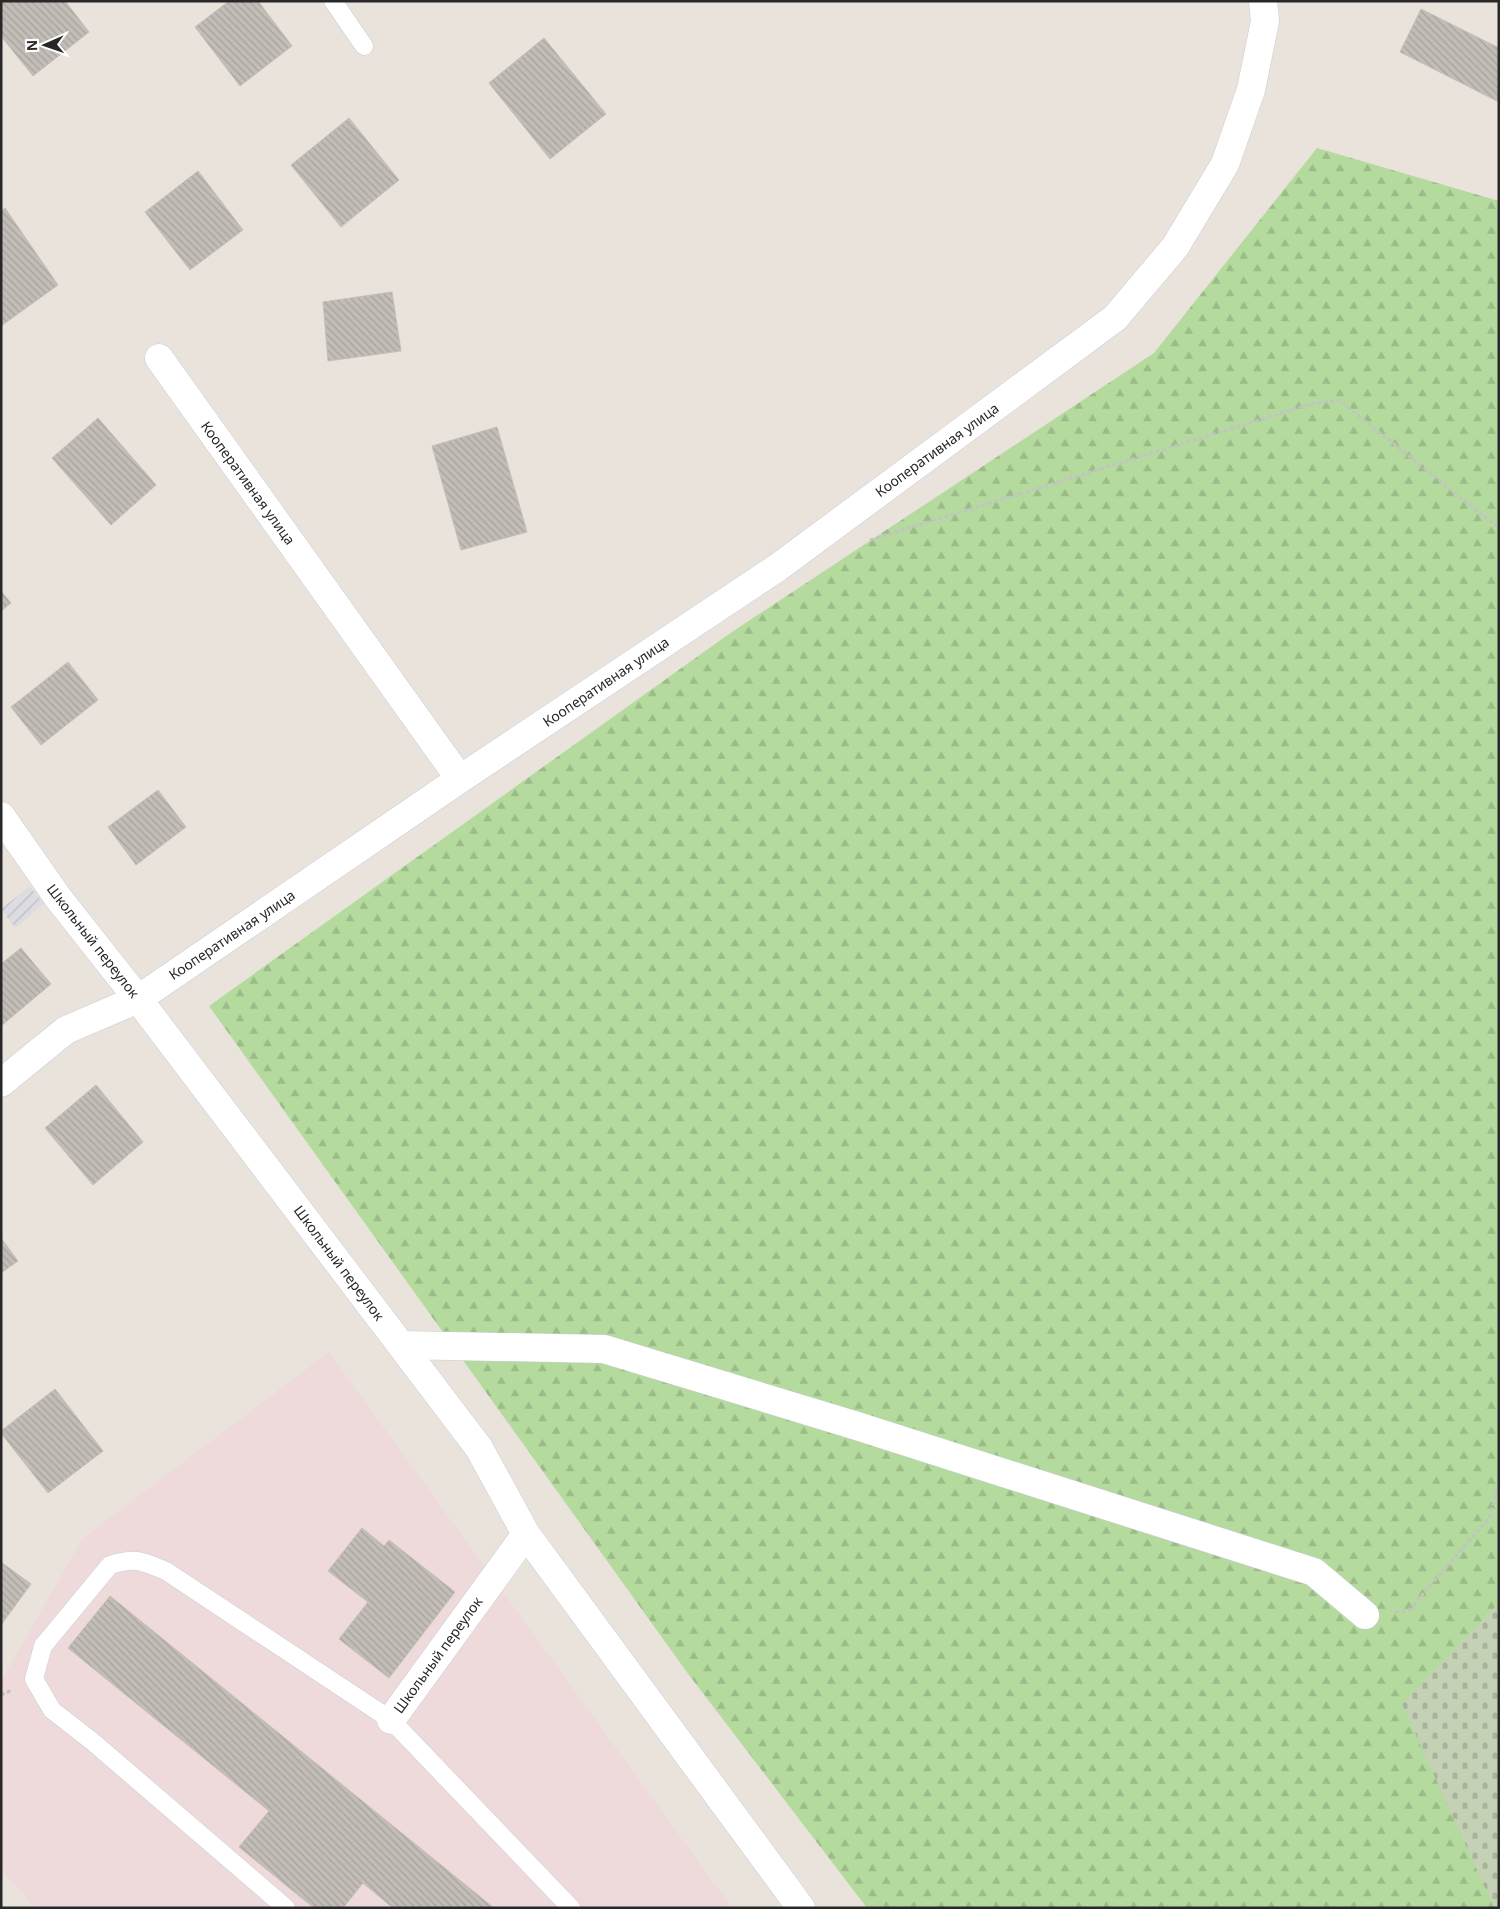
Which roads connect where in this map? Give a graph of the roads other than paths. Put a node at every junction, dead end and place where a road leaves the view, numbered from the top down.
1 (333, 1) edge
2 (1263, 1) edge
3 (364, 46) dead end
4 (159, 358) dead end
5 (460, 779) junction
6 (1, 816) edge
7 (138, 999) junction
8 (1, 1083) edge
9 (401, 1345) junction
10 (526, 1534) junction
11 (1365, 1615) road end
12 (391, 1720) junction
13 (286, 1908) edge
14 (570, 1908) edge
15 (801, 1908) edge

1 - 3 lane
2 - 5 street, Кооперативная улица
4 - 5 street, Кооперативная улица
5 - 7 street, Кооперативная улица
6 - 7 street, Школьный переулок
7 - 8 street, Кооперативная улица
7 - 9 street, Школьный переулок
9 - 10 street, Школьный переулок
9 - 11 street
10 - 12 street, Школьный переулок
10 - 15 street
12 - 13 lane
12 - 14 lane

